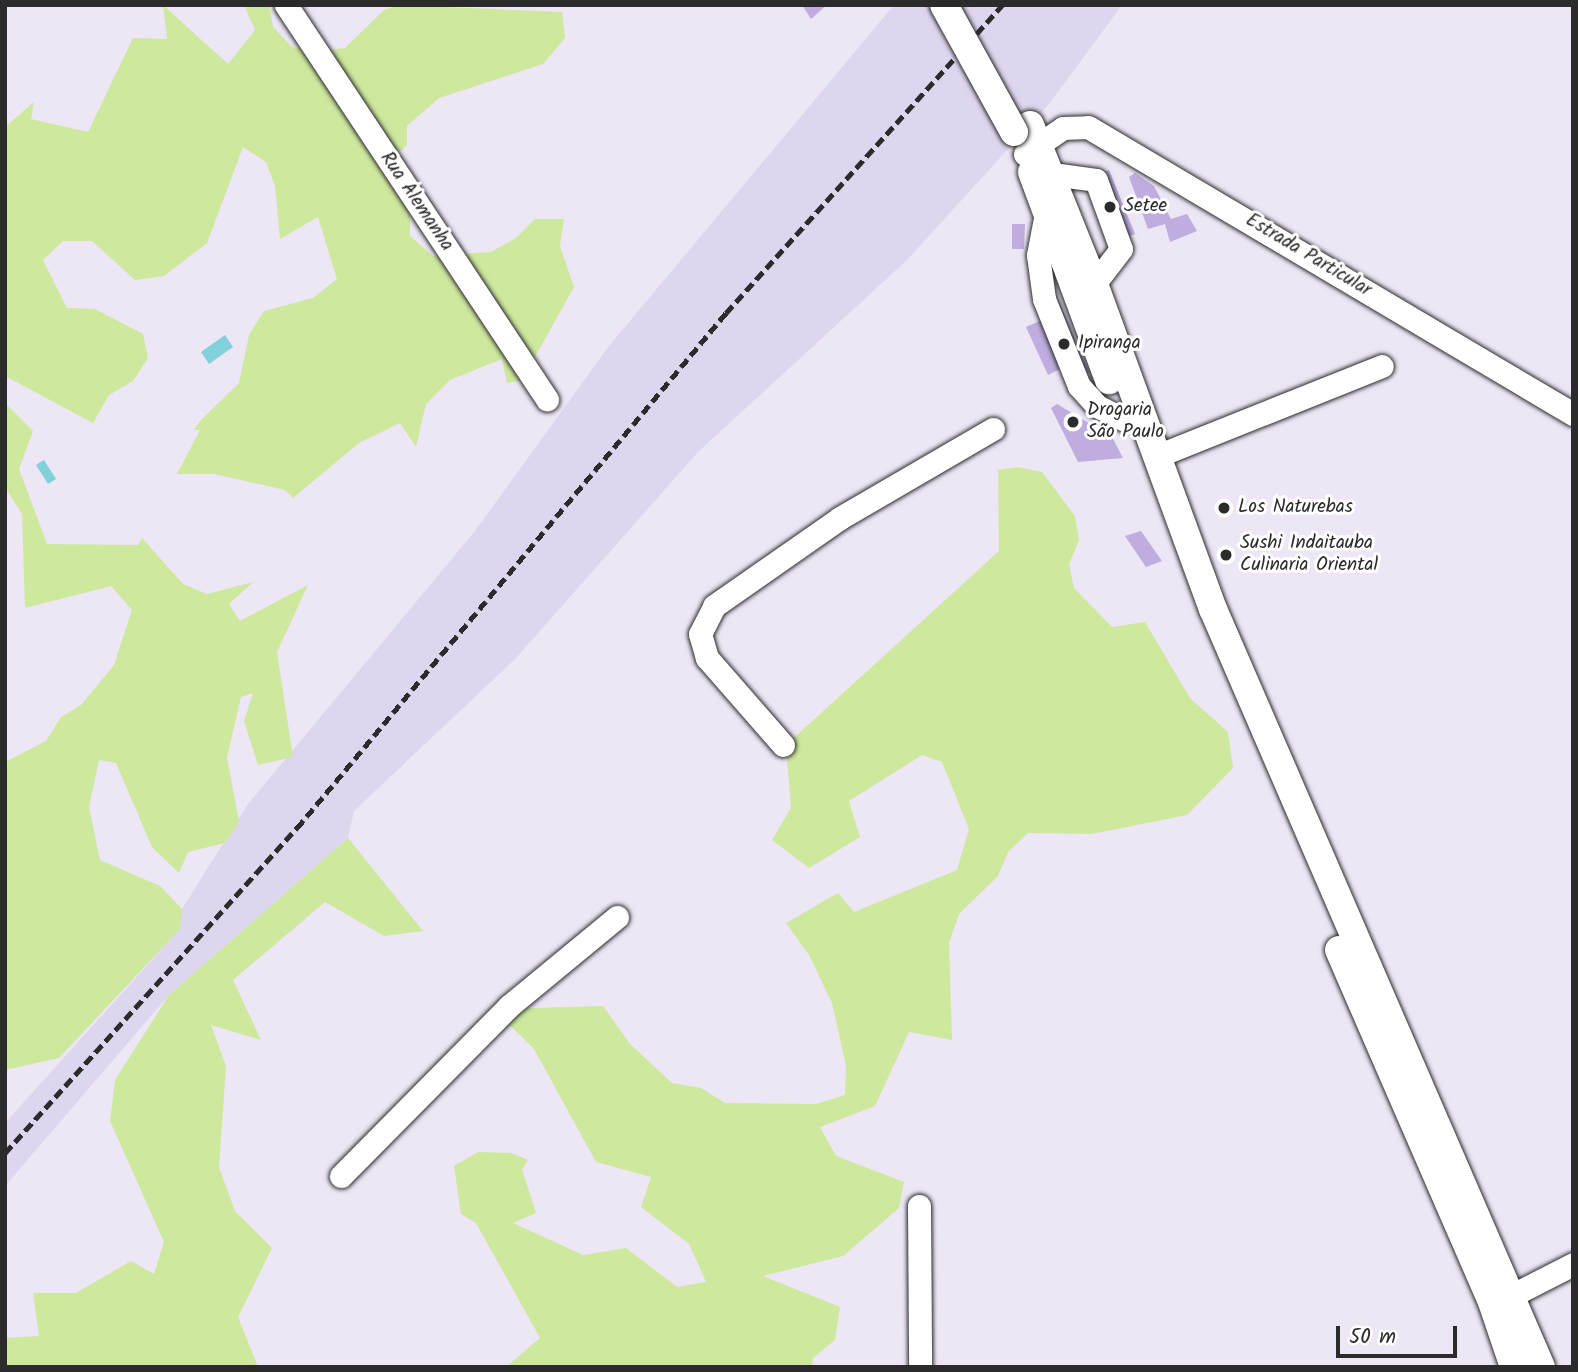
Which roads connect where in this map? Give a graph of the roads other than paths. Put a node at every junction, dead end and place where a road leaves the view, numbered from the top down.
1 (286, 5) edge
2 (944, 5) edge
3 (961, 5) edge
4 (1027, 139) junction
5 (1052, 174) junction
6 (1094, 284) junction
7 (1382, 366) dead end
8 (547, 399) dead end
9 (1573, 414) edge
10 (993, 429) dead end
11 (1157, 456) junction
12 (783, 745) dead end
13 (617, 916) dead end
14 (341, 1176) dead end
15 (919, 1206) dead end
16 (1573, 1264) edge
17 (1503, 1300) junction
18 (920, 1367) edge
19 (1514, 1367) edge
20 (1541, 1367) edge

1 - 8 street, Rua Alemanha
2 - 4 main road, bridge
3 - 4 main road
4 - 5 main road
4 - 9 street, Estrada Particular
4 - 17 main road
5 - 6 main road
5 - 6 street
6 - 11 main road
7 - 11 street
10 - 12 street
11 - 17 main road
13 - 14 street
15 - 18 street
16 - 17 street
17 - 19 main road
17 - 20 main road

